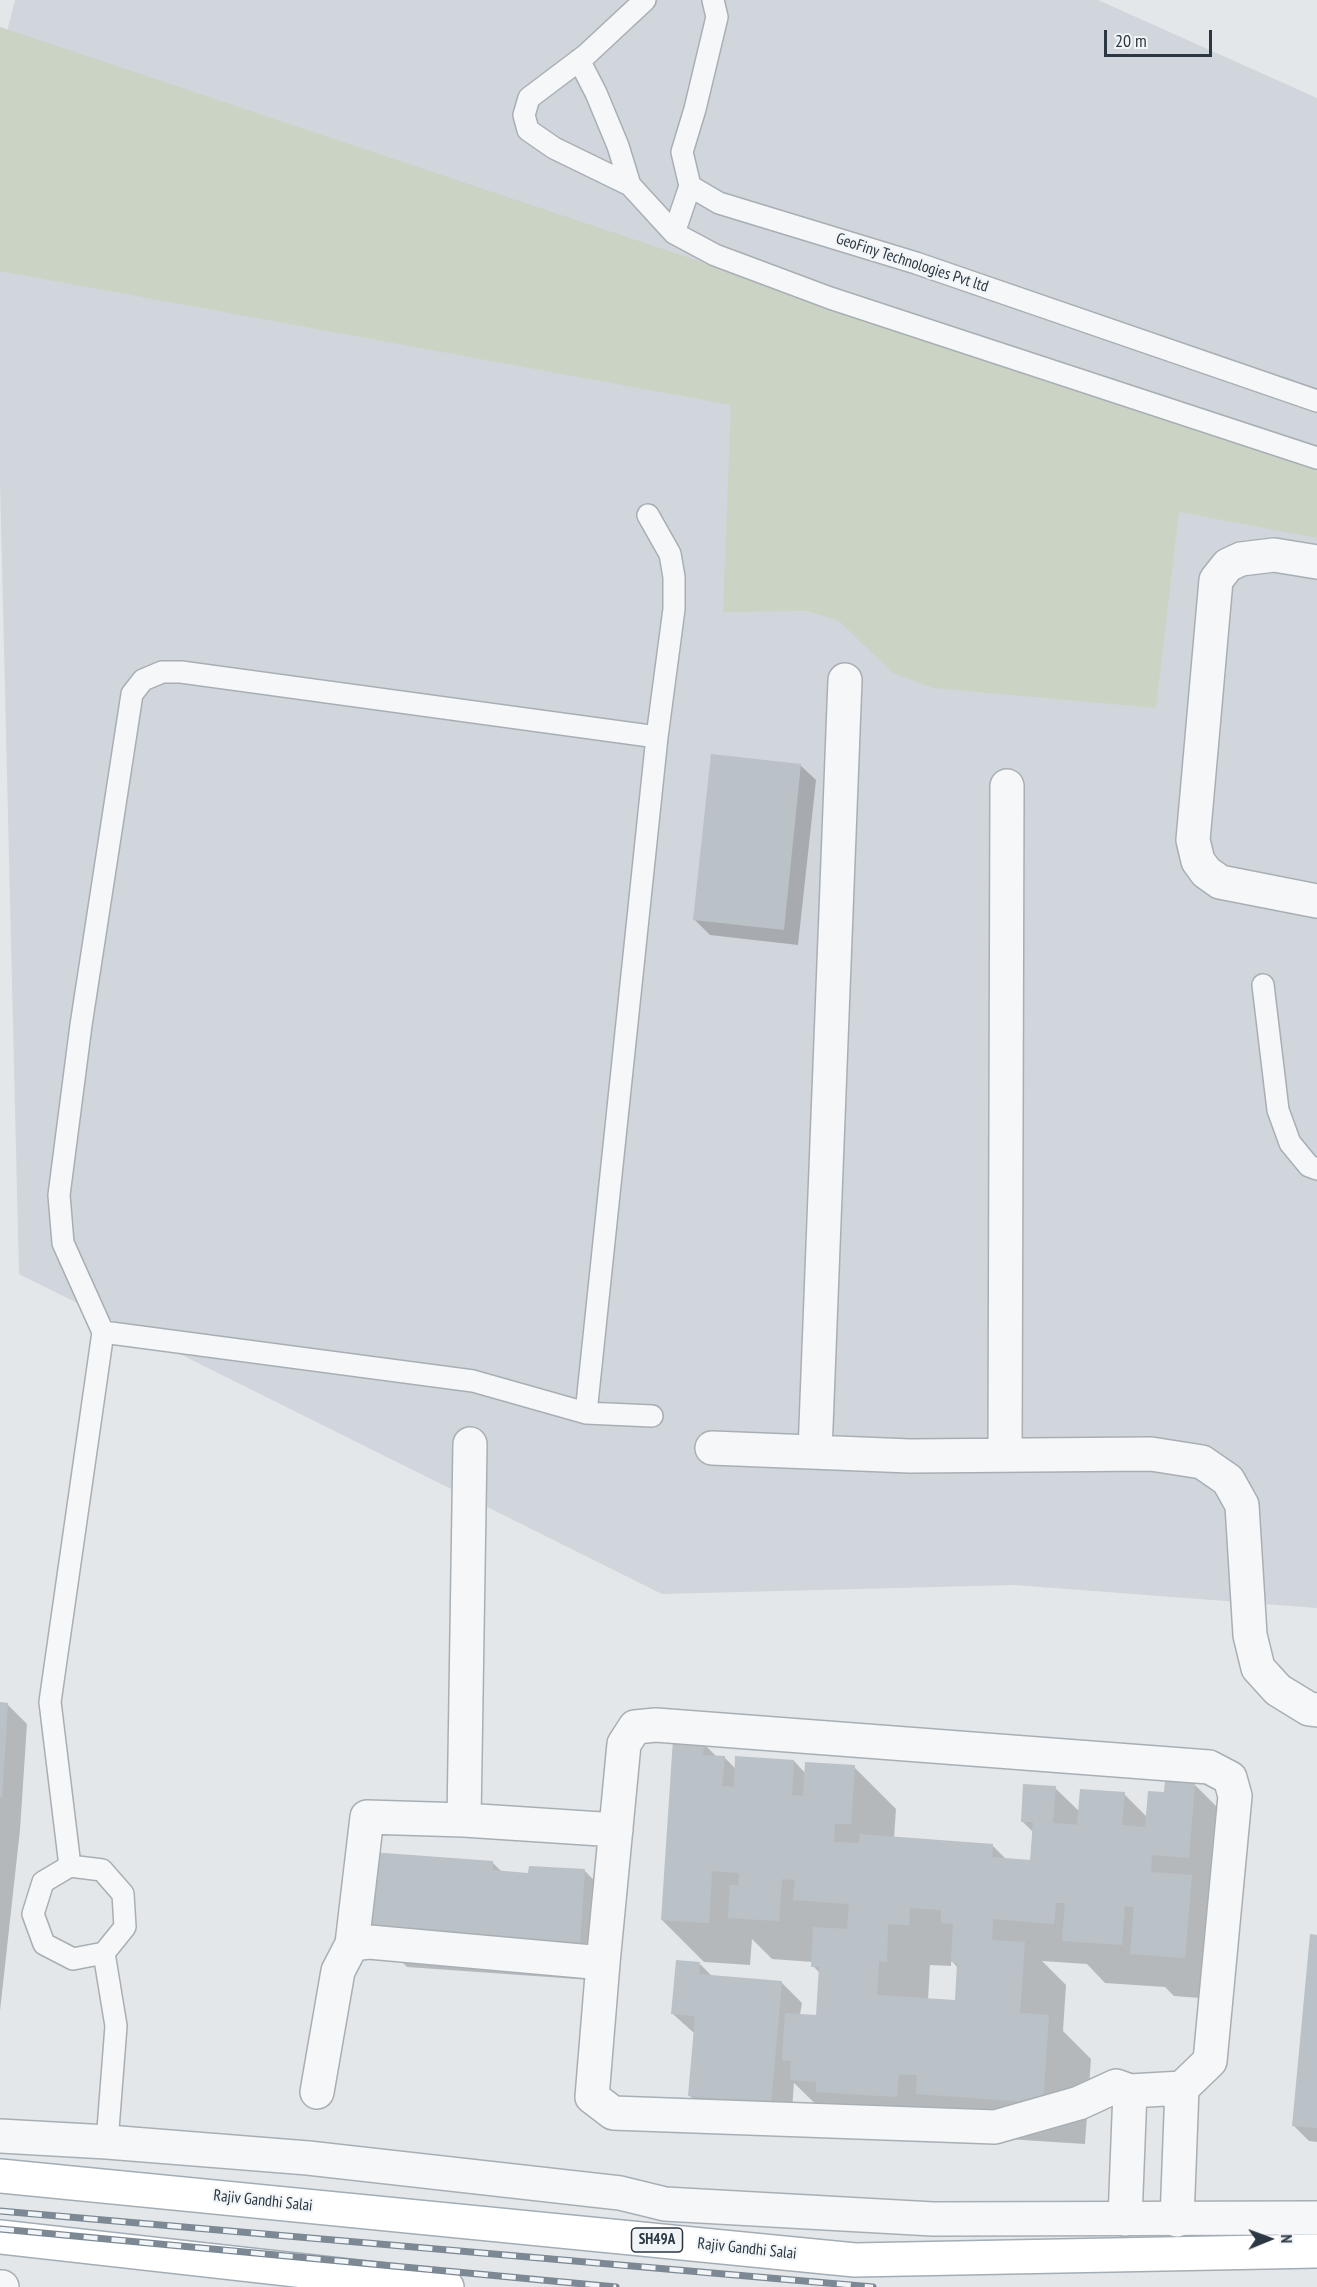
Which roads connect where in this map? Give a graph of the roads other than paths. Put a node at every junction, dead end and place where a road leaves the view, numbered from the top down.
1 (645, 0) edge
2 (713, 0) edge
3 (579, 60) junction
4 (630, 185) junction
5 (690, 186) junction
6 (674, 233) junction
7 (1317, 401) edge
8 (1317, 458) edge
9 (648, 515) dead end
10 (1317, 562) edge
11 (845, 680) dead end
12 (657, 737) junction
13 (1007, 786) dead end
14 (1317, 901) edge
15 (1263, 985) dead end
16 (1317, 1169) edge
17 (104, 1332) junction
18 (586, 1413) junction
19 (652, 1416) dead end
20 (470, 1444) dead end
21 (712, 1448) dead end
22 (815, 1452) junction
23 (1005, 1455) junction
24 (1317, 1710) edge
25 (464, 1820) junction
26 (616, 1830) junction
27 (70, 1866) junction
28 (352, 1944) junction
29 (104, 1953) junction
30 (603, 1963) junction
31 (1182, 2088) junction
32 (1130, 2091) junction
33 (317, 2092) dead end
34 (0, 2136) edge
35 (107, 2142) junction
36 (0, 2176) edge
37 (1317, 2218) edge
38 (1125, 2219) junction
39 (1177, 2220) junction
40 (0, 2237) edge
41 (1317, 2251) edge
42 (447, 2287) edge

1 - 3 lane
2 - 5 lane
3 - 4 lane
3 - 4 lane
4 - 6 lane
5 - 6 lane
5 - 7 lane, GeoFiny Technologies Pvt ltd
6 - 8 lane
9 - 12 lane
10 - 14 street
11 - 22 street
12 - 17 lane
12 - 18 lane
13 - 23 street
15 - 16 lane
17 - 18 lane
17 - 27 lane
18 - 19 lane
20 - 25 street
21 - 22 street
22 - 23 street
23 - 24 street
25 - 26 street
25 - 28 street
26 - 30 street
26 - 31 street
27 - 29 lane
27 - 29 lane
28 - 30 street
28 - 33 street
29 - 35 lane
30 - 32 street
31 - 32 street
31 - 39 street
32 - 38 street
34 - 35 street
35 - 38 street
36 - 41 main road, Rajiv Gandhi Salai / SH49A
37 - 39 street
38 - 39 street
40 - 42 main road

